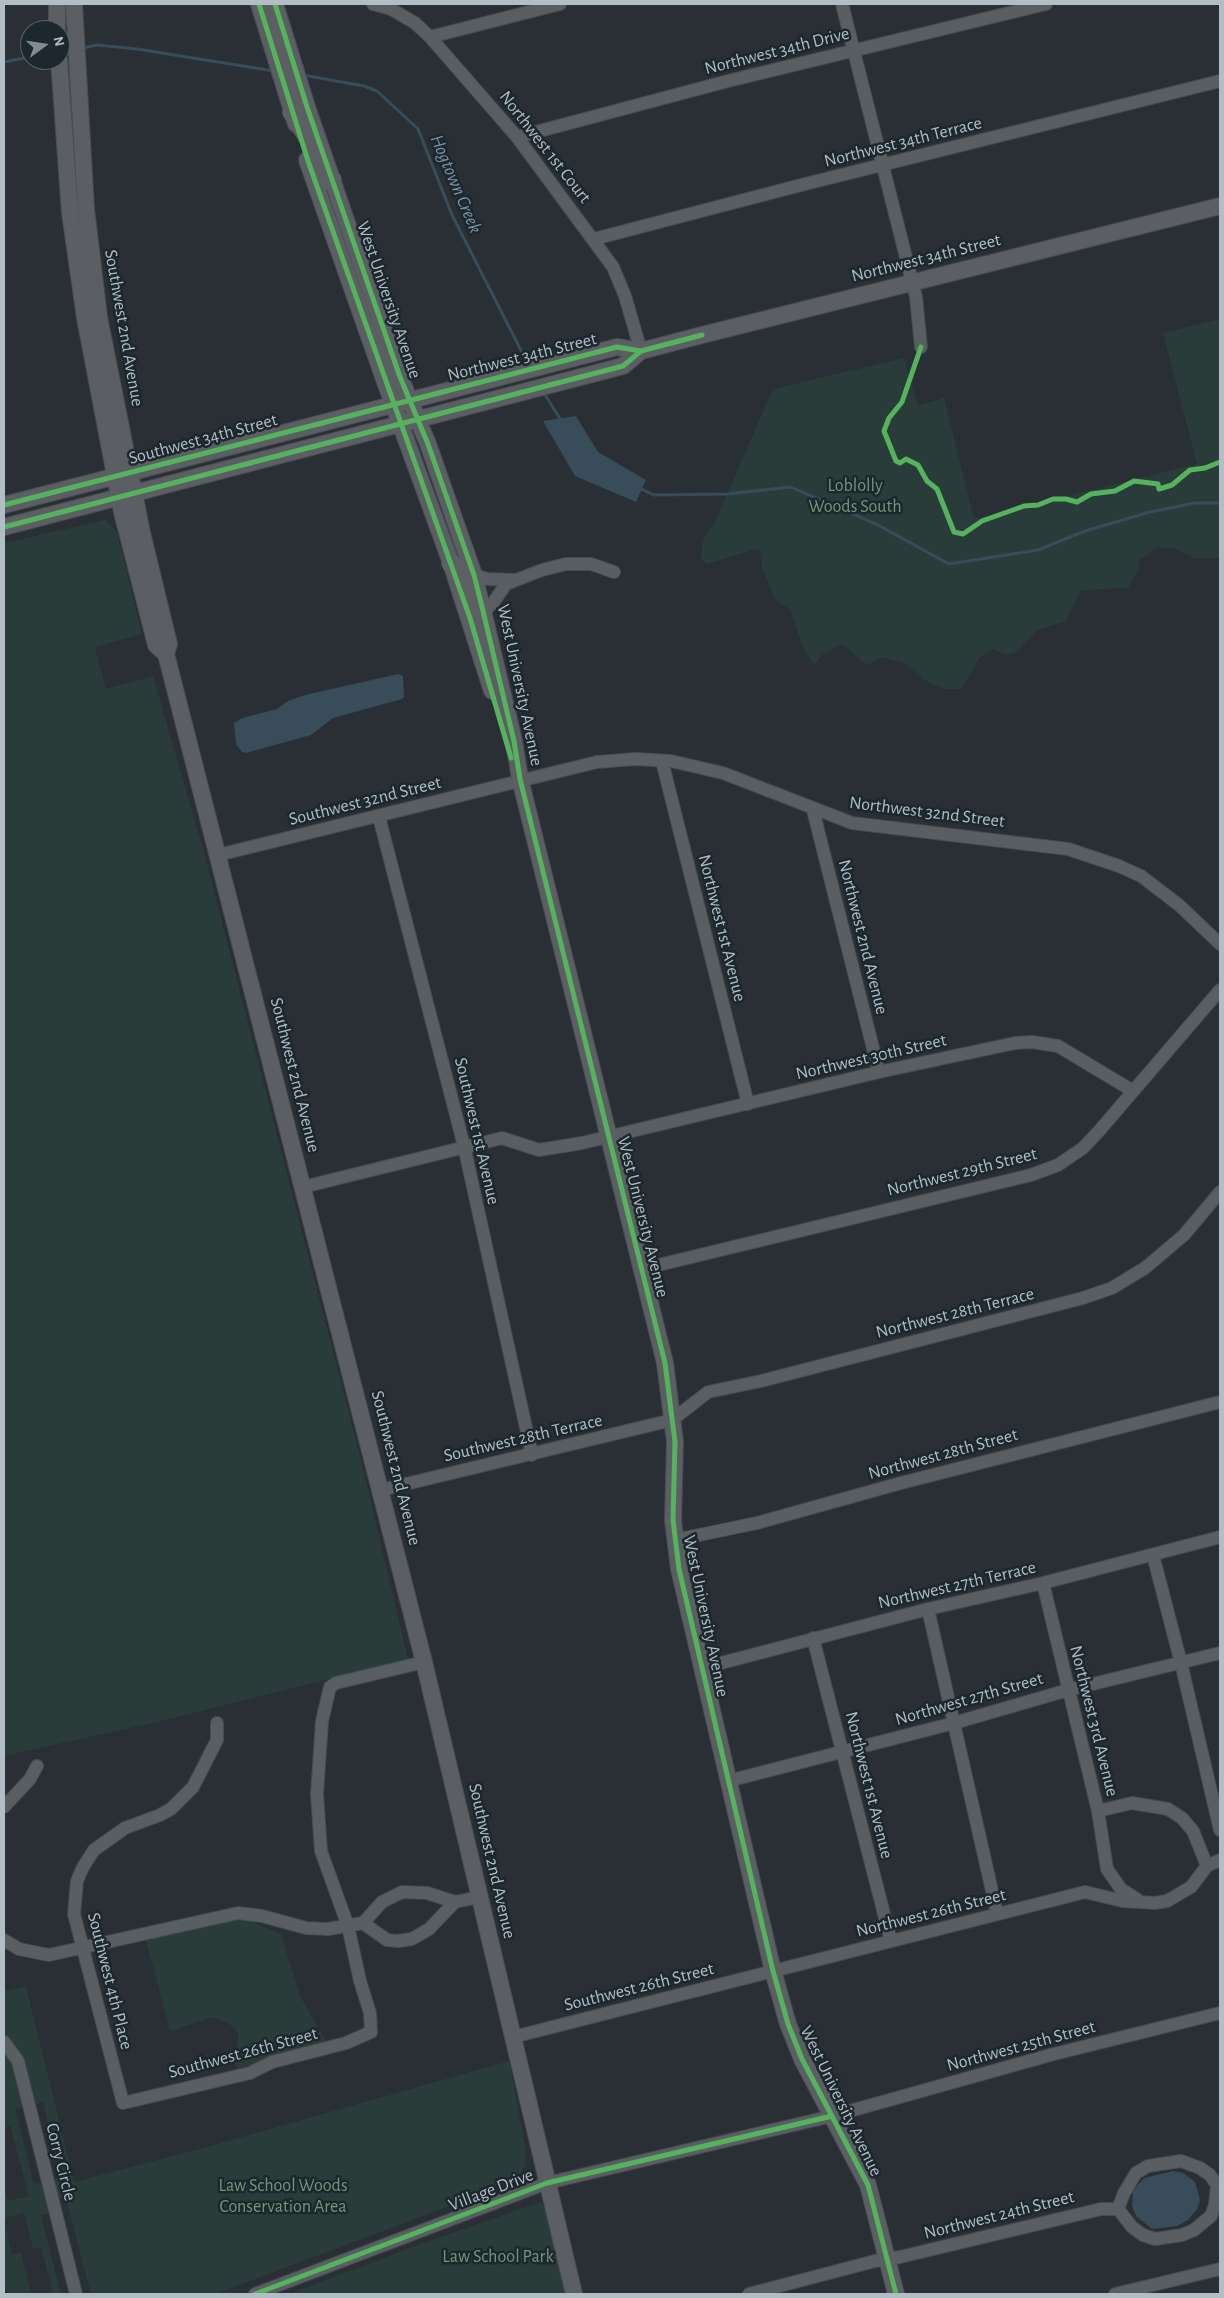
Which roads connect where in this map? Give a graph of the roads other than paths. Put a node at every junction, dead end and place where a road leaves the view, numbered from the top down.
1 (57, 4) edge
2 (74, 4) edge
3 (259, 4) edge
4 (275, 4) edge
5 (373, 4) edge
6 (560, 4) edge
7 (842, 4) edge
8 (1046, 4) edge
9 (57, 20) edge
10 (430, 37) junction
11 (279, 42) junction
12 (853, 50) junction
13 (59, 70) edge
14 (1220, 81) edge
15 (299, 109) junction
16 (81, 127) junction
17 (64, 130) junction
18 (517, 137) junction
19 (881, 165) junction
20 (332, 180) joint
21 (1220, 206) edge
22 (594, 239) junction
23 (911, 282) junction
24 (921, 348) dead end
25 (641, 351) junction
26 (410, 399) junction
27 (394, 404) junction
28 (418, 419) junction
29 (401, 423) junction
30 (122, 475) junction
31 (127, 495) junction
32 (4, 505) edge
33 (4, 527) edge
34 (451, 563) junction
35 (614, 572) dead end
36 (474, 575) junction
37 (513, 580) junction
38 (484, 611) junction
39 (662, 761) junction
40 (520, 779) junction
41 (813, 810) junction
42 (379, 817) junction
43 (218, 855) junction
44 (1220, 944) edge
45 (1220, 990) edge
46 (879, 1072) junction
47 (1133, 1091) junction
48 (748, 1104) junction
49 (608, 1137) junction
50 (464, 1146) junction
51 (303, 1186) junction
52 (1220, 1192) edge
53 (642, 1269) junction
54 (1220, 1402) edge
55 (672, 1420) junction
56 (532, 1455) junction
57 (381, 1490) junction
58 (1220, 1537) edge
59 (675, 1540) junction
60 (1153, 1555) junction
61 (1043, 1583) junction
62 (928, 1609) junction
63 (813, 1638) junction
64 (1220, 1653) edge
65 (424, 1662) junction
66 (1181, 1663) junction
67 (702, 1668) junction
68 (1068, 1690) junction
69 (216, 1723) dead end
70 (954, 1723) junction
71 (842, 1752) junction
72 (37, 1766) dead end
73 (728, 1781) junction
74 (4, 1807) edge
75 (1098, 1811) junction
76 (1220, 1830) edge
77 (1220, 1860) edge
78 (1207, 1866) junction
79 (1108, 1869) junction
80 (1098, 1894) junction
81 (479, 1897) junction
82 (455, 1902) junction
83 (1143, 1902) junction
84 (998, 1914) junction
85 (363, 1923) junction
86 (348, 1926) junction
87 (4, 1940) edge
88 (891, 1941) junction
89 (83, 1947) junction
90 (773, 1971) junction
91 (1220, 2013) edge
92 (513, 2037) junction
93 (4, 2042) edge
94 (122, 2103) joint
95 (832, 2116) junction
96 (547, 2183) junction
97 (1218, 2184) edge
98 (1118, 2209) junction
99 (888, 2259) junction
100 (1220, 2269) edge
101 (76, 2294) edge
102 (255, 2294) edge
103 (574, 2294) edge
104 (749, 2294) edge
105 (896, 2294) edge
106 (1115, 2294) edge

1 - 9 main road
2 - 16 main road, Southwest 2nd Avenue
3 - 11 main road, West University Avenue
4 - 11 main road, West University Avenue
5 - 10 street, Northwest 1st Court
6 - 10 street
7 - 12 street
8 - 12 street, Northwest 34th Drive
10 - 18 street, Northwest 1st Court
11 - 15 main road, West University Avenue
12 - 18 street, Northwest 34th Drive
12 - 19 street
13 - 17 main road, Southwest 2nd Avenue
14 - 19 street, Northwest 34th Terrace
15 - 20 highway
15 - 27 main road, West University Avenue
16 - 17 main road
16 - 30 main road, Southwest 2nd Avenue
17 - 30 main road, Southwest 2nd Avenue
18 - 22 street, Northwest 1st Court
19 - 22 street, Northwest 34th Terrace
19 - 23 street
20 - 26 main road, West University Avenue
21 - 23 main road, Northwest 34th Street
22 - 25 street, Northwest 1st Court
23 - 24 street
23 - 25 main road, Northwest 34th Street
25 - 26 main road, Northwest 34th Street
25 - 28 main road, Northwest 34th Street
26 - 27 main road, Southwest 34th Street
26 - 28 main road, West University Avenue
27 - 29 main road, West University Avenue
27 - 30 main road, Southwest 34th Street
28 - 29 main road, Southwest 34th Street
28 - 36 main road, West University Avenue
29 - 31 main road, Southwest 34th Street
29 - 34 main road, West University Avenue
30 - 31 main road, Southwest 2nd Avenue
30 - 32 main road, Southwest 34th Street
31 - 33 main road, Southwest 34th Street
31 - 43 main road, Southwest 2nd Avenue
34 - 38 highway
34 - 40 main road, West University Avenue
35 - 37 street
36 - 37 street
36 - 38 main road, West University Avenue
37 - 38 street
38 - 40 main road, West University Avenue
39 - 40 street, Northwest 32nd Street
39 - 41 street, Northwest 32nd Street
39 - 48 street, Northwest 1st Avenue
40 - 42 street, Southwest 32nd Street
40 - 49 main road, West University Avenue
41 - 44 street, Northwest 32nd Street
41 - 46 street, Northwest 2nd Avenue
42 - 43 street, Southwest 32nd Street
42 - 50 street, Southwest 1st Avenue
43 - 51 main road, Southwest 2nd Avenue
45 - 47 street, Northwest 29th Street
46 - 47 street, Northwest 30th Street
46 - 48 street, Northwest 30th Street
47 - 53 street, Northwest 29th Street
48 - 49 street, Northwest 30th Street
49 - 50 street, Northwest 30th Street
49 - 53 main road, West University Avenue
50 - 51 street, Northwest 30th Street
50 - 56 street, Southwest 1st Avenue
51 - 57 main road, Southwest 2nd Avenue
52 - 55 street, Northwest 28th Terrace
53 - 55 main road, West University Avenue
54 - 59 street, Northwest 28th Street
55 - 56 street, Southwest 28th Terrace
55 - 59 main road, West University Avenue
56 - 57 street, Southwest 28th Terrace
57 - 65 main road, Southwest 2nd Avenue
58 - 60 street, Northwest 27th Terrace
59 - 67 main road, West University Avenue
60 - 61 street, Northwest 27th Terrace
60 - 66 street
61 - 62 street, Northwest 27th Terrace
61 - 68 street, Northwest 3rd Avenue
62 - 63 street, Northwest 27th Terrace
62 - 70 street
63 - 67 street, Northwest 27th Terrace
63 - 71 street, Northwest 1st Avenue
64 - 66 street, Northwest 27th Street
65 - 81 main road, Southwest 2nd Avenue
65 - 86 street
66 - 68 street, Northwest 27th Street
66 - 76 street
67 - 73 main road, West University Avenue
68 - 70 street, Northwest 27th Street
68 - 75 street, Northwest 3rd Avenue
69 - 89 street, Southwest 4th Place
70 - 71 street, Northwest 27th Street
70 - 84 street
71 - 73 street, Northwest 27th Street
71 - 88 street, Northwest 1st Avenue
72 - 74 street
73 - 90 main road, West University Avenue
75 - 78 street
75 - 79 street, Northwest 3rd Avenue
77 - 78 street, Northwest 26th Street
78 - 83 street, Northwest 26th Street
79 - 80 street
79 - 83 street
80 - 83 street, Northwest 26th Street
80 - 84 street, Northwest 26th Street
81 - 82 street
81 - 92 main road, Southwest 2nd Avenue
82 - 85 street
82 - 85 street
84 - 88 street, Northwest 26th Street
85 - 86 street
86 - 89 street
86 - 94 street, Southwest 26th Street
87 - 89 street
88 - 90 street, Northwest 26th Street
89 - 94 street, Southwest 4th Place
90 - 92 street, Southwest 26th Street
90 - 95 main road, West University Avenue
91 - 95 street, Northwest 25th Street
92 - 96 main road, Southwest 2nd Avenue
93 - 101 street, Corry Circle
95 - 96 street, Village Drive
95 - 99 main road, West University Avenue
96 - 102 street, Village Drive
96 - 103 main road, Southwest 2nd Avenue
97 - 98 street
97 - 98 street
98 - 99 street, Northwest 24th Street
99 - 104 street, Northwest 24th Street
99 - 105 main road, West University Avenue
100 - 106 street

